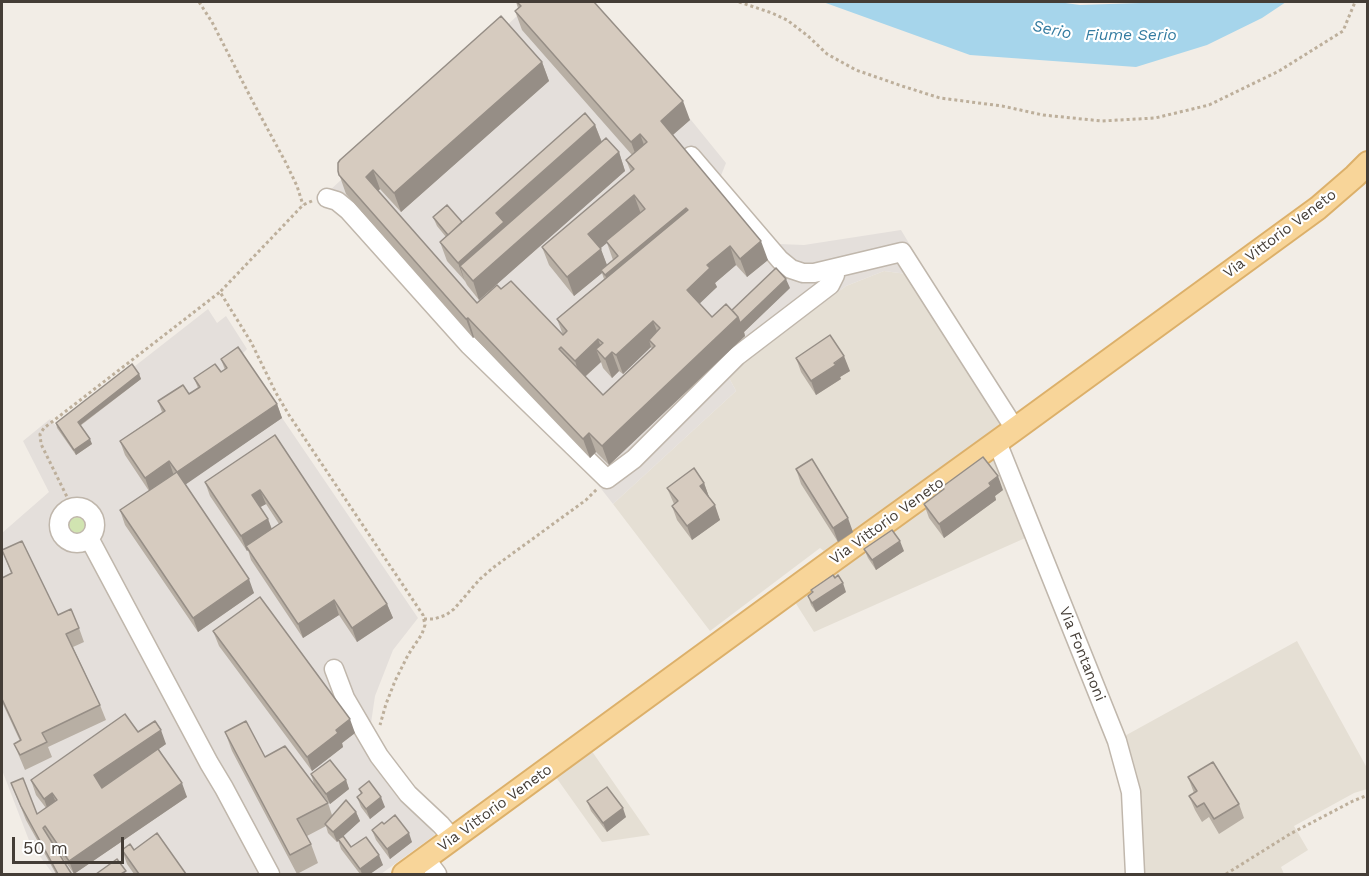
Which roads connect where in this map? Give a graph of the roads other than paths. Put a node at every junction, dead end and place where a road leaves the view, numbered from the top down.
1 (691, 156) edge
2 (1368, 163) edge
3 (327, 198) road end
4 (834, 269) junction
5 (1006, 436) junction
6 (89, 538) junction
7 (334, 669) dead end
8 (453, 839) junction
9 (431, 866) edge
10 (270, 874) edge
11 (404, 874) edge
12 (1136, 874) edge

1 - 4 street
2 - 5 main road, Via Vittorio Veneto
3 - 4 street
4 - 5 street, Via Fontanoni
5 - 8 main road, Via Vittorio Veneto
5 - 12 street, Via Fontanoni
6 - 6 street
6 - 10 street
7 - 8 street
8 - 9 main road, Via Vittorio Veneto
9 - 11 main road, Via Vittorio Veneto

